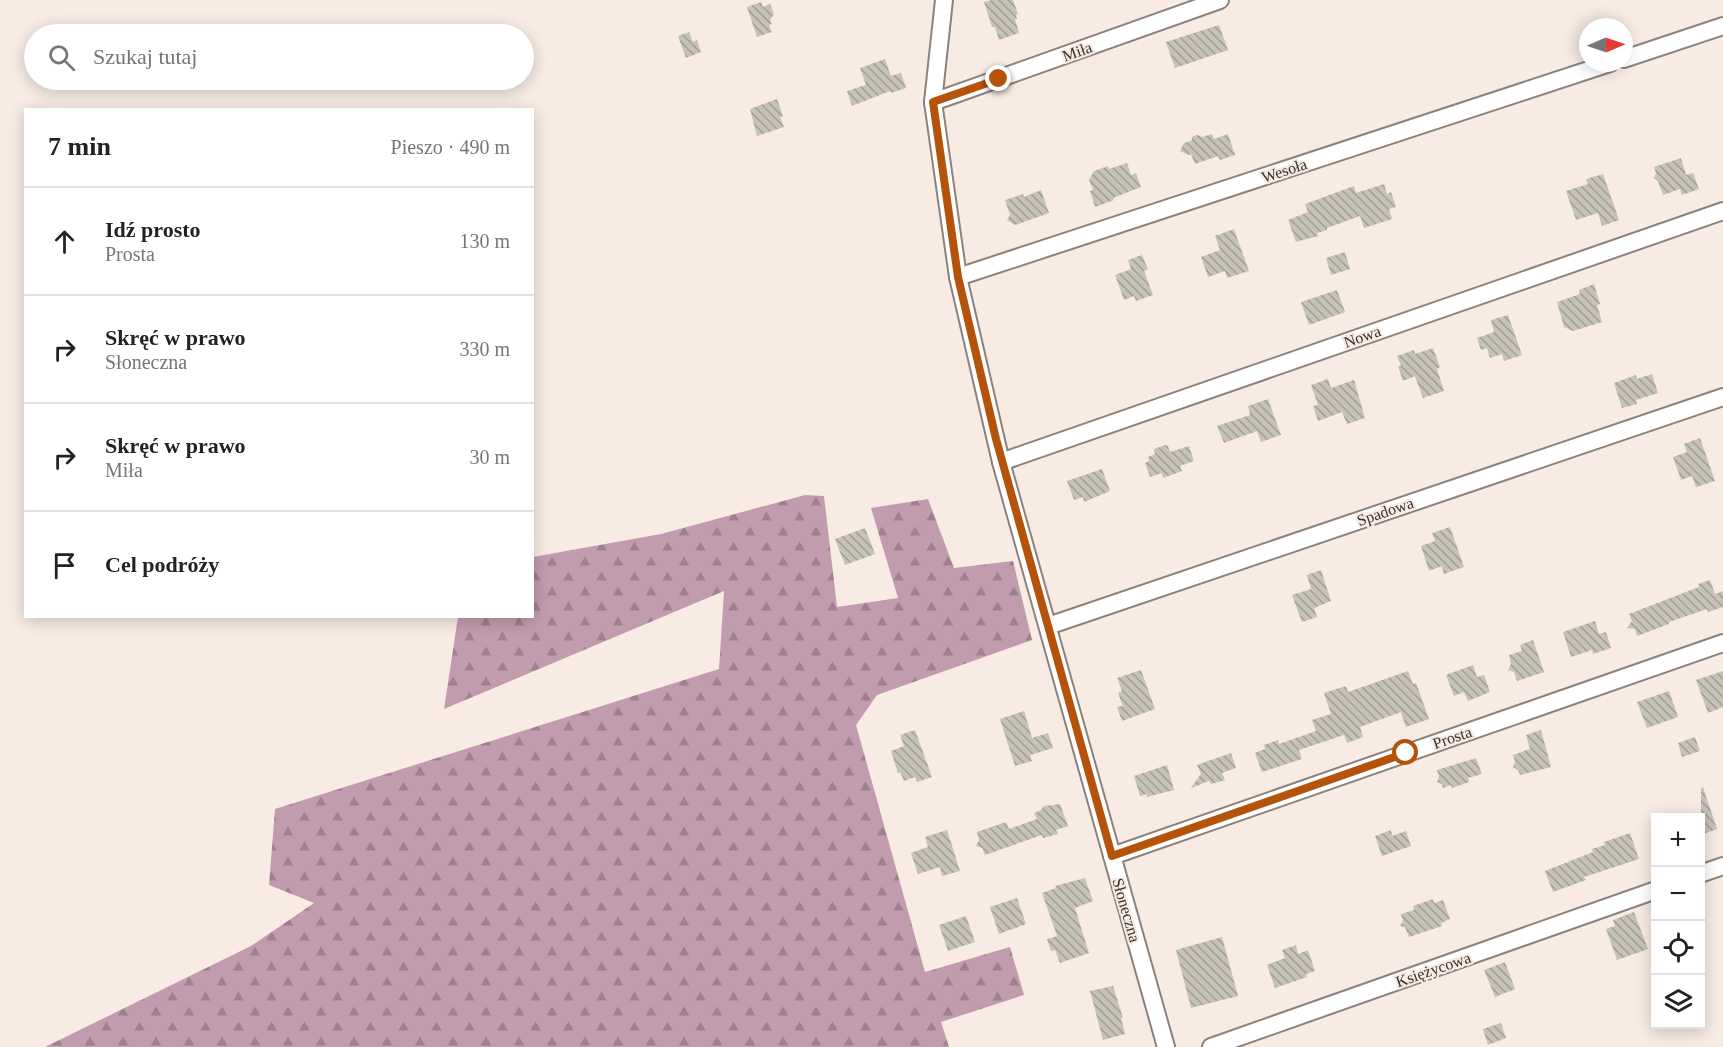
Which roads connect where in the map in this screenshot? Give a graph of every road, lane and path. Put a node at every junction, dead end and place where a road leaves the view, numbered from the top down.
1 (944, 0) edge
2 (1220, 0) edge
3 (1723, 26) edge
4 (1633, 55) edge
5 (1583, 72) edge
6 (933, 102) junction
7 (1723, 211) edge
8 (958, 277) junction
9 (1723, 396) edge
10 (1001, 462) junction
11 (1048, 626) junction
12 (1723, 643) edge
13 (1112, 856) junction
14 (1723, 866) edge
15 (1705, 873) edge
16 (1651, 892) edge
17 (1166, 1047) edge
18 (1211, 1047) edge

1 - 6 street, Słoneczna
2 - 6 street, Miła
3 - 4 street
5 - 8 street, Wesoła
6 - 8 street, Słoneczna
7 - 10 street, Nowa
8 - 10 street, Słoneczna
9 - 11 street, Spadowa
10 - 11 street, Słoneczna
11 - 13 street, Słoneczna
12 - 13 street, Prosta
13 - 17 street, Słoneczna
14 - 15 street
16 - 18 street, Księżycowa

